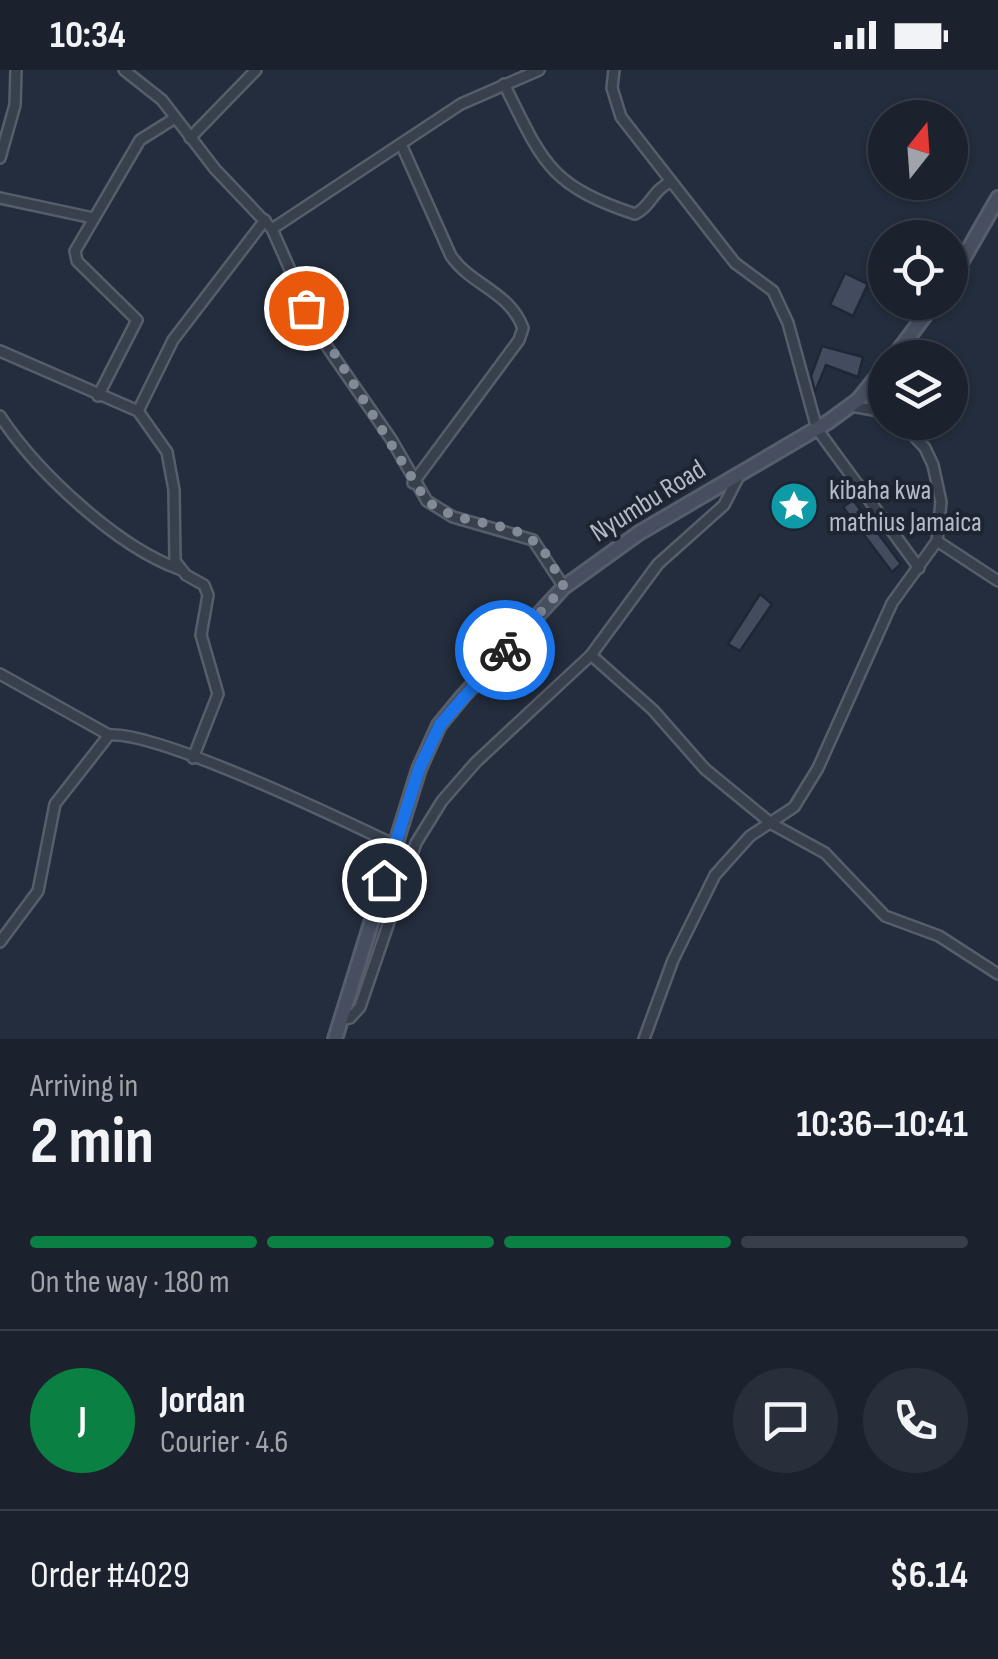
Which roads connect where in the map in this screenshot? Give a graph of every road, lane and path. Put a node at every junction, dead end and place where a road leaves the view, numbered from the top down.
1 (16, 70) edge
2 (124, 70) edge
3 (256, 70) edge
4 (538, 70) edge
5 (614, 70) edge
6 (504, 84) junction
7 (175, 118) junction
8 (190, 138) junction
9 (401, 144) junction
10 (0, 158) edge
11 (670, 182) junction
12 (0, 198) edge
13 (998, 198) edge
14 (93, 218) junction
15 (268, 225) junction
16 (968, 250) edge
17 (0, 351) edge
18 (868, 386) edge
19 (98, 396) junction
20 (850, 406) junction
21 (868, 409) edge
22 (138, 410) junction
23 (0, 416) edge
24 (817, 429) junction
25 (917, 440) edge
26 (742, 472) junction
27 (414, 483) junction
28 (936, 541) junction
29 (179, 568) junction
30 (919, 568) junction
31 (998, 581) edge
32 (564, 587) junction
33 (591, 655) junction
34 (0, 674) edge
35 (109, 735) junction
36 (193, 758) junction
37 (772, 824) junction
38 (395, 844) junction
39 (0, 942) edge
40 (998, 974) edge
41 (340, 1033) edge
42 (644, 1039) edge

1 - 10 street
2 - 7 street
3 - 8 street
4 - 6 street
5 - 11 street
6 - 9 street
6 - 11 street
7 - 8 street
7 - 14 street
8 - 15 street
9 - 15 street
9 - 27 street
11 - 24 street
12 - 14 street
13 - 16 street
14 - 19 street
15 - 22 street
15 - 27 street
17 - 19 street
18 - 20 street, Nyumbu Road
19 - 22 street
20 - 21 street
20 - 24 street, Nyumbu Road
22 - 29 street
23 - 29 street
24 - 26 street, Nyumbu Road
24 - 30 street
25 - 28 street
26 - 32 street, Nyumbu Road
26 - 33 street
27 - 32 street
28 - 30 street
28 - 31 street
29 - 36 street
30 - 37 street
32 - 38 street, Nyumbu Road
33 - 37 street
33 - 41 street
34 - 35 street
35 - 36 street
35 - 39 street
36 - 38 street
37 - 40 street
37 - 42 street
38 - 41 street, Nyumbu Road

